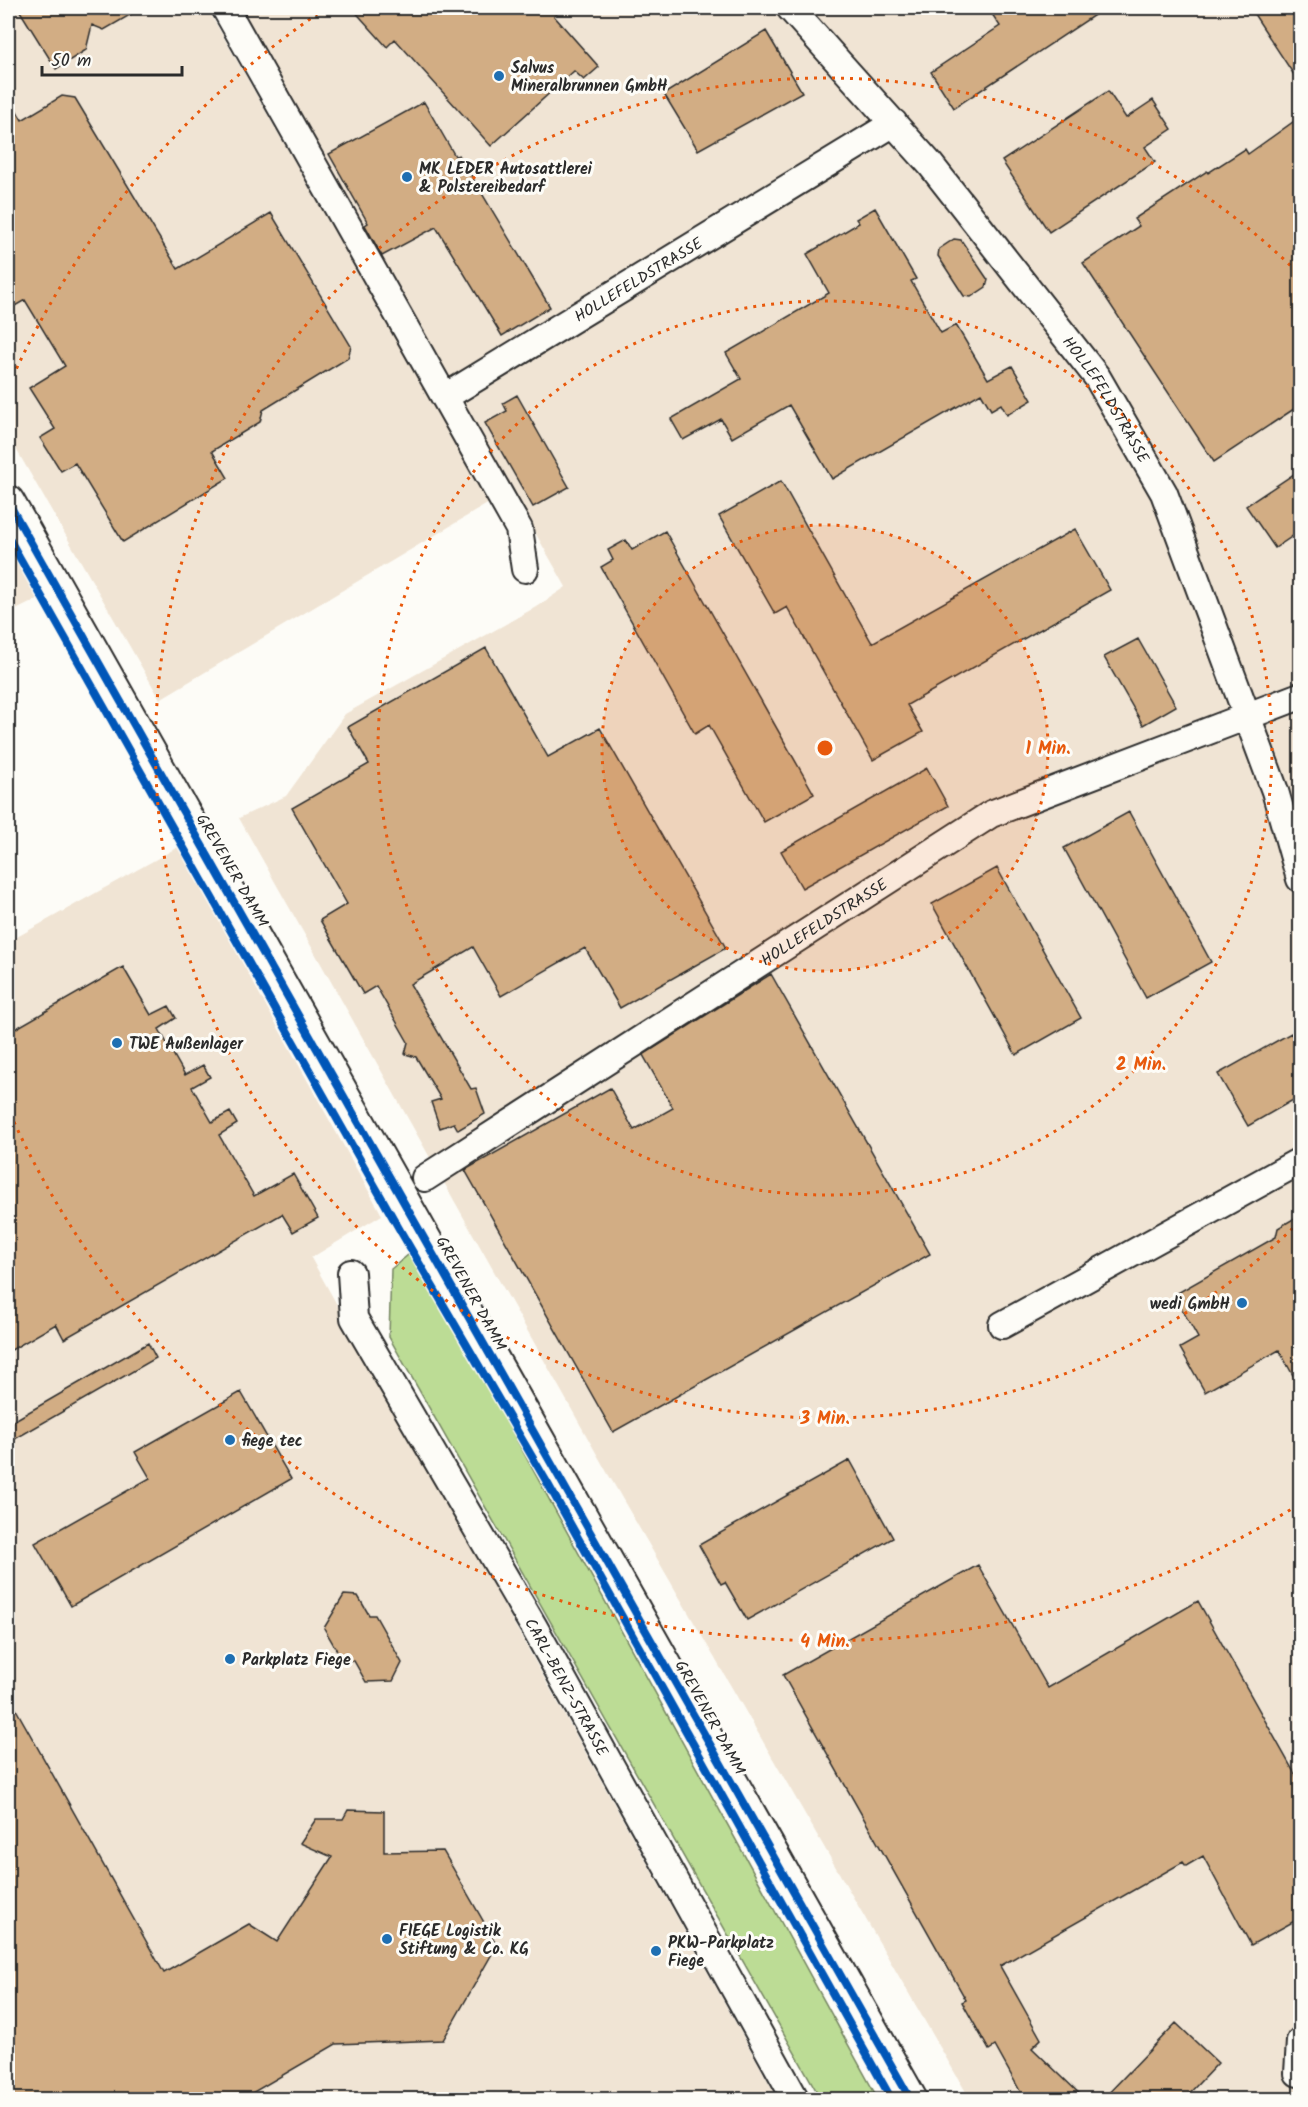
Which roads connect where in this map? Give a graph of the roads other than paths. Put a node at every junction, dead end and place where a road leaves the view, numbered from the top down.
1 (225, 8) edge
2 (790, 8) edge
3 (894, 123) junction
4 (445, 397) junction
5 (8, 502) edge
6 (525, 569) dead end
7 (1300, 696) edge
8 (1248, 717) junction
9 (1300, 879) edge
10 (1300, 1161) edge
11 (425, 1178) dead end
12 (351, 1273) dead end
13 (1002, 1325) dead end
14 (1300, 2041) edge
15 (1298, 2073) dead end
16 (796, 2100) edge
17 (911, 2100) edge

1 - 4 street
2 - 3 street, HOLLEFELDSTRASSE
3 - 4 street, HOLLEFELDSTRASSE
3 - 8 street, HOLLEFELDSTRASSE
4 - 6 street
5 - 17 main road, GREVENER DAMM
7 - 8 street
8 - 9 street, HOLLEFELDSTRASSE
8 - 11 street, HOLLEFELDSTRASSE
10 - 13 street
12 - 16 street, CARL-BENZ-STRASSE
14 - 15 street

